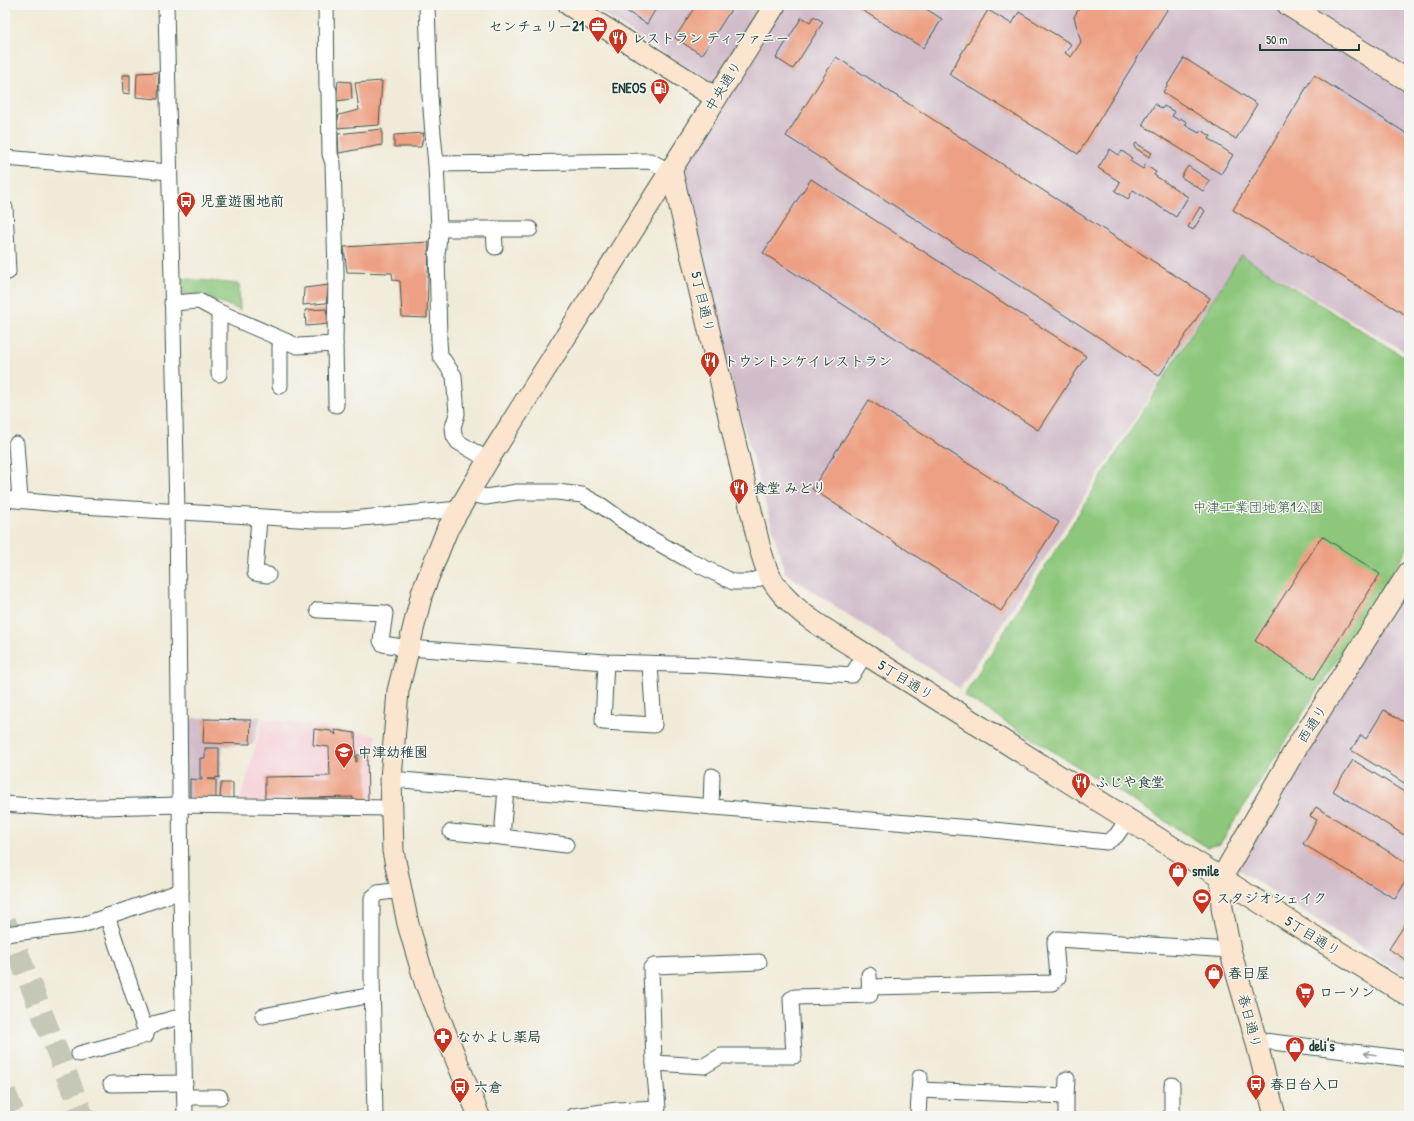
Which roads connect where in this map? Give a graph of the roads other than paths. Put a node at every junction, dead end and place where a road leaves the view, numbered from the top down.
1 (166, 5) edge
2 (326, 5) edge
3 (427, 5) edge
4 (568, 5) edge
5 (775, 5) edge
6 (1288, 5) edge
7 (1409, 81) edge
8 (716, 98) junction
9 (5, 158) edge
10 (436, 164) junction
11 (670, 169) junction
12 (169, 172) junction
13 (5, 208) edge
14 (439, 229) junction
15 (494, 229) junction
16 (530, 229) dead end
17 (495, 247) dead end
18 (8, 272) dead end
19 (172, 303) junction
20 (219, 312) junction
21 (282, 340) junction
22 (335, 344) junction
23 (219, 374) dead end
24 (280, 386) dead end
25 (336, 405) dead end
26 (16, 444) dead end
27 (488, 460) junction
28 (12, 500) edge
29 (464, 501) junction
30 (177, 511) junction
31 (259, 518) junction
32 (1409, 572) edge
33 (769, 574) junction
34 (268, 575) dead end
35 (318, 610) dead end
36 (408, 648) junction
37 (865, 654) junction
38 (606, 662) junction
39 (650, 664) junction
40 (712, 776) dead end
41 (391, 779) junction
42 (506, 789) junction
43 (5, 804) edge
44 (181, 805) junction
45 (711, 807) junction
46 (392, 808) junction
47 (1128, 819) junction
48 (459, 837) dead end
49 (502, 837) junction
50 (558, 848) dead end
51 (1221, 879) junction
52 (401, 890) junction
53 (181, 891) junction
54 (107, 916) junction
55 (5, 934) edge
56 (1230, 950) junction
57 (759, 963) dead end
58 (372, 995) junction
59 (1409, 996) edge
60 (270, 1011) dead end
61 (183, 1016) junction
62 (147, 1030) junction
63 (1256, 1040) junction
64 (79, 1054) dead end
65 (1409, 1059) edge
66 (654, 1063) junction
67 (1068, 1079) dead end
68 (111, 1084) dead end
69 (1172, 1085) dead end
70 (185, 1090) junction
71 (1066, 1096) junction
72 (220, 1097) dead end
73 (658, 1112) edge
74 (185, 1116) edge
75 (375, 1116) edge
76 (479, 1116) edge
77 (574, 1116) edge
78 (918, 1116) edge
79 (1066, 1116) edge
80 (1172, 1116) edge
81 (1275, 1116) edge

1 - 12 street
2 - 22 street
3 - 10 street
4 - 8 street
5 - 8 street, 中央通り
6 - 7 street
8 - 11 street, 中央通り
9 - 12 street
10 - 11 street
10 - 14 street
11 - 27 street, 中央通り
11 - 33 street, 5丁目通り
12 - 19 street
13 - 18 street
14 - 15 street
14 - 27 street
15 - 16 street
15 - 17 street
19 - 20 street
19 - 30 street
20 - 21 street
20 - 23 street
21 - 22 street
21 - 24 street
22 - 25 street
26 - 28 street
27 - 29 street, 中央通り
28 - 30 street
29 - 31 street
29 - 33 street
29 - 36 street, 中央通り
30 - 31 street
30 - 44 street
31 - 34 street
32 - 51 street, 西通り
33 - 37 street, 5丁目通り
35 - 36 street
36 - 38 street
36 - 41 street, 中央通り
37 - 39 street
37 - 47 street, 5丁目通り
38 - 39 street
38 - 39 street
40 - 45 street
41 - 42 street
41 - 46 street, 中央通り
42 - 45 street
42 - 49 street
43 - 44 street
44 - 46 street
44 - 53 street
45 - 47 street
46 - 52 street, 中央通り
47 - 51 street, 5丁目通り
48 - 49 street
49 - 50 street
51 - 56 street, 春日通り
51 - 59 street, 5丁目通り
52 - 58 street
52 - 76 street, 中央通り
53 - 54 street
53 - 61 street
54 - 55 street
54 - 62 street
56 - 63 street, 春日通り
56 - 66 street
57 - 66 street
58 - 60 street
58 - 75 street
61 - 62 street
61 - 70 street
62 - 64 street
65 -> 63 street
63 - 81 street, 春日通り
66 - 73 street
67 - 71 street
68 - 70 street
69 - 80 street
70 - 72 street
70 - 74 street
71 - 78 street
71 - 79 street
73 - 77 street

